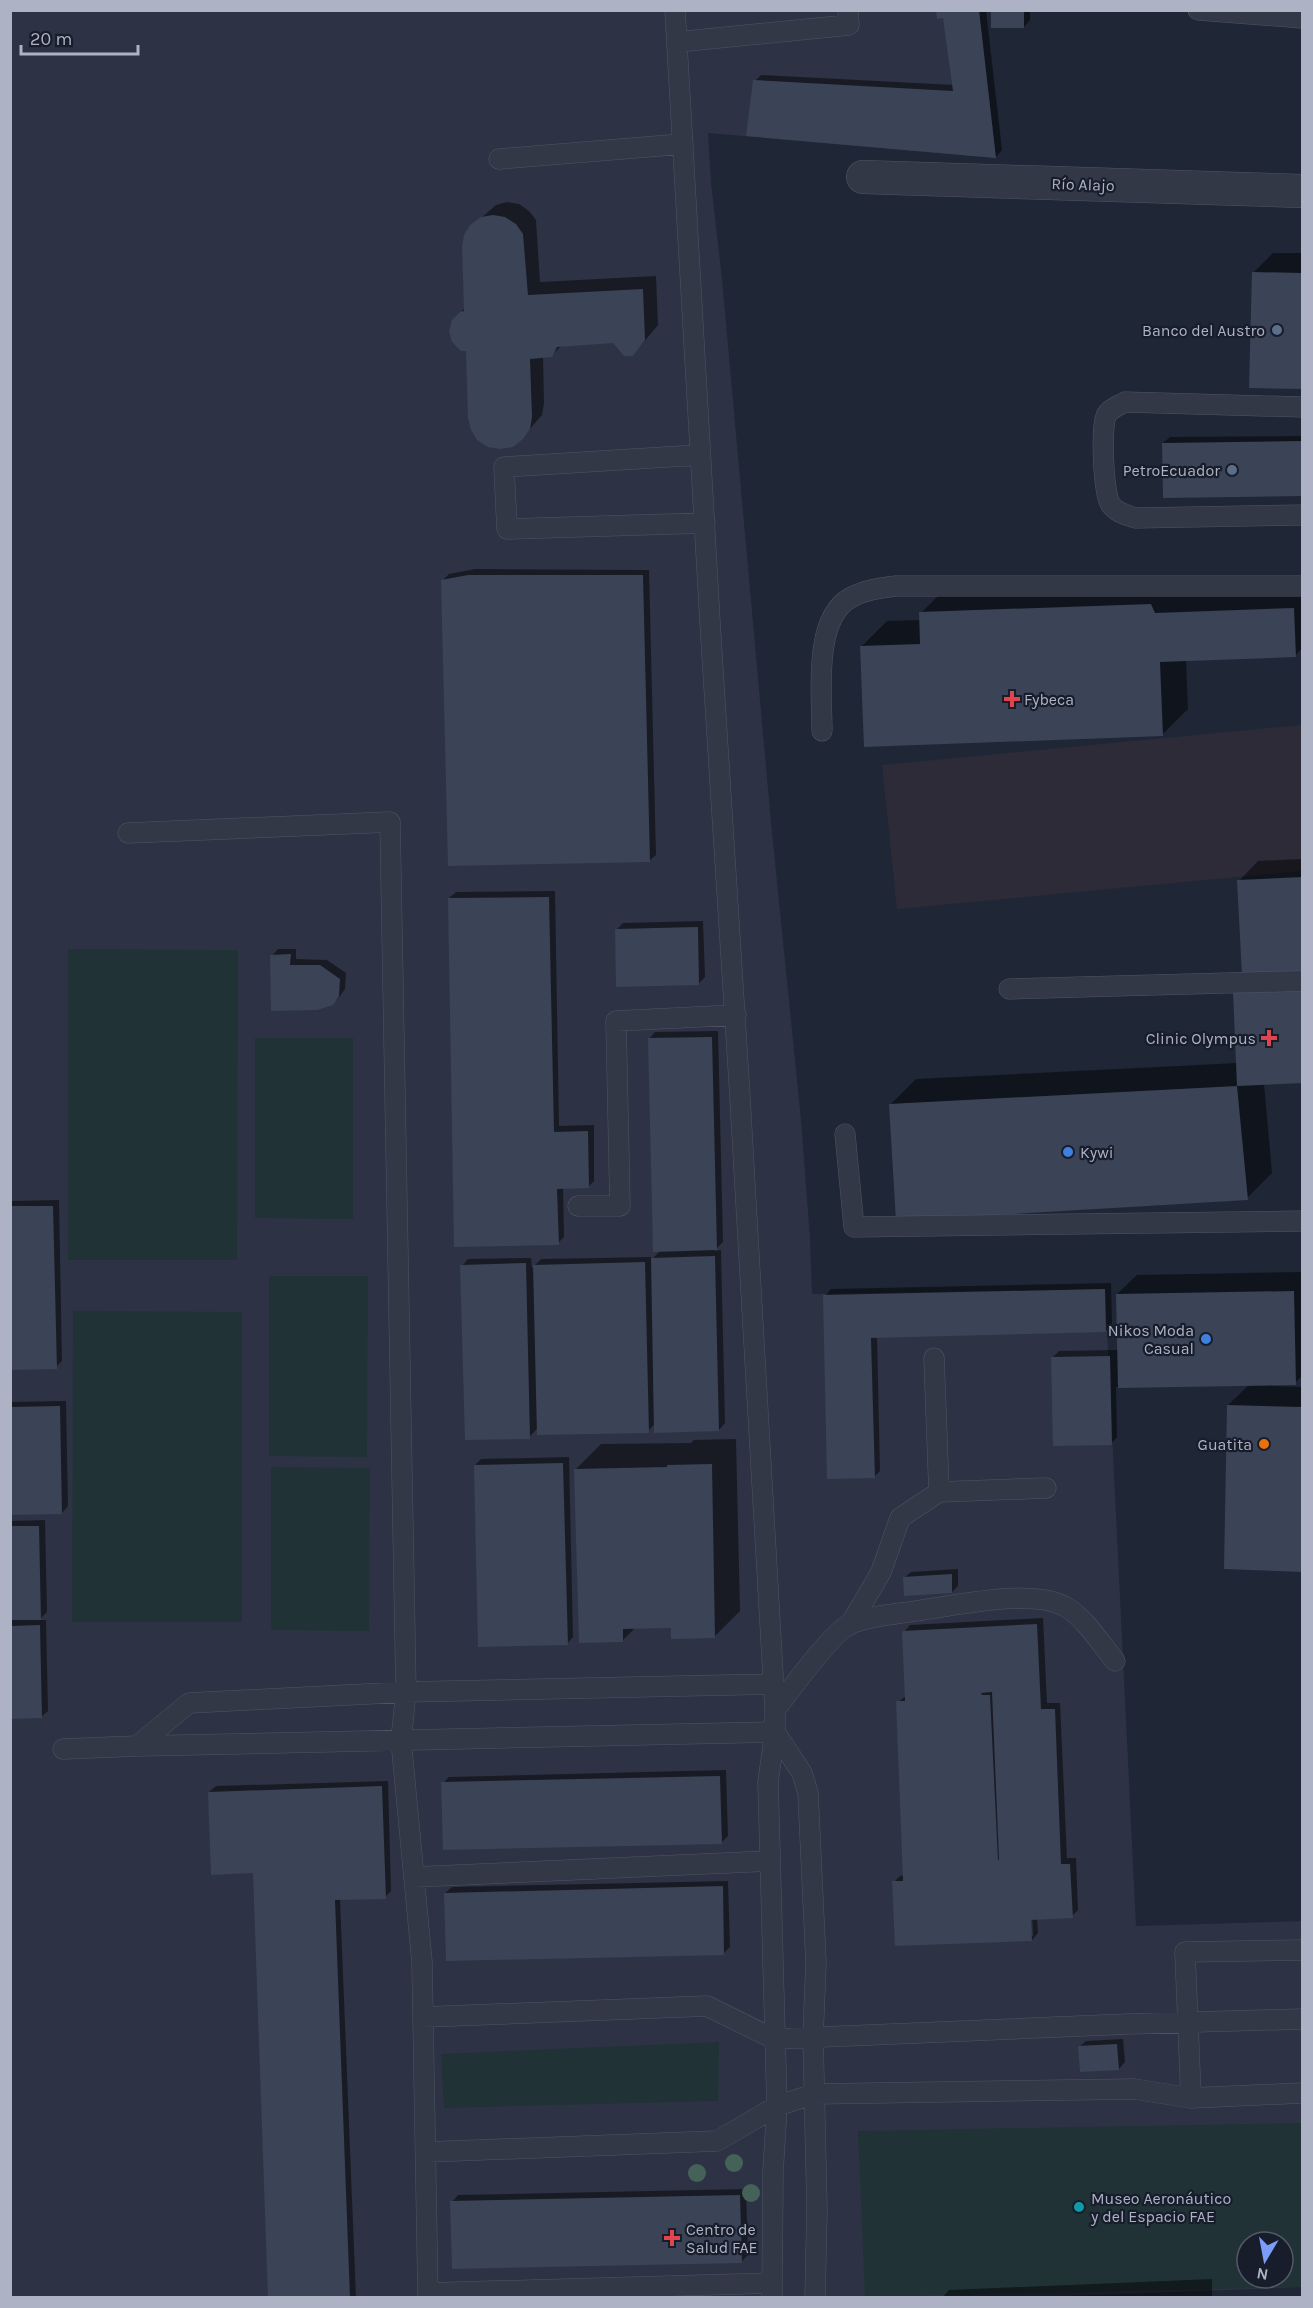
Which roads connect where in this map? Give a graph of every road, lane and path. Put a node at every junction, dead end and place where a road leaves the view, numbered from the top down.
1 (675, 10) edge
2 (848, 10) edge
3 (1198, 10) edge
4 (1302, 18) edge
5 (677, 42) junction
6 (683, 144) junction
7 (499, 159) dead end
8 (863, 177) dead end
9 (1302, 191) edge
10 (1302, 407) edge
11 (699, 454) junction
12 (1302, 515) edge
13 (705, 523) junction
14 (1302, 586) edge
15 (822, 731) dead end
16 (128, 833) dead end
17 (1302, 981) edge
18 (1009, 989) dead end
19 (736, 1015) junction
20 (844, 1134) dead end
21 (578, 1206) dead end
22 (1302, 1221) edge
23 (934, 1358) dead end
24 (1046, 1488) dead end
25 (939, 1492) junction
26 (849, 1624) junction
27 (1115, 1661) dead end
28 (774, 1684) junction
29 (406, 1692) junction
30 (775, 1710) junction
31 (775, 1732) junction
32 (401, 1740) junction
33 (137, 1746) junction
34 (63, 1749) dead end
35 (769, 1861) junction
36 (414, 1877) junction
37 (1302, 1950) edge
38 (423, 2017) junction
39 (1302, 2019) edge
40 (1188, 2022) junction
41 (813, 2037) junction
42 (774, 2039) junction
43 (1302, 2093) edge
44 (814, 2094) junction
45 (1191, 2098) junction
46 (777, 2106) junction
47 (427, 2152) junction
48 (772, 2290) edge
49 (428, 2295) edge
50 (815, 2298) edge

1 - 5 lane
2 - 5 lane
3 - 4 lane
5 - 6 lane
6 - 7 lane
6 - 11 lane
8 - 9 street, Río Alajo
10 - 12 lane
11 - 13 lane
11 - 13 lane
13 - 19 lane
14 - 15 lane
16 - 29 lane
17 - 18 lane
19 - 21 lane
19 - 28 lane
20 - 22 lane
23 - 25 lane
24 - 25 lane
25 - 26 lane
26 - 27 lane
26 - 30 lane
28 - 29 lane
28 - 30 lane
29 - 32 lane
29 - 33 lane
30 - 31 lane
31 - 32 lane
31 - 35 lane
31 - 41 lane
32 - 33 lane
32 - 36 lane
33 - 34 lane
35 - 36 lane
35 - 42 lane
36 - 38 lane
37 - 40 lane
38 - 42 lane
38 - 47 lane
39 - 40 lane
40 - 41 lane
40 - 45 lane
41 - 42 lane
41 - 44 lane
42 - 46 lane
43 - 45 lane
44 - 45 lane
44 - 46 lane
44 - 50 lane
46 - 47 lane
46 - 48 lane
47 - 49 lane
48 - 49 lane

